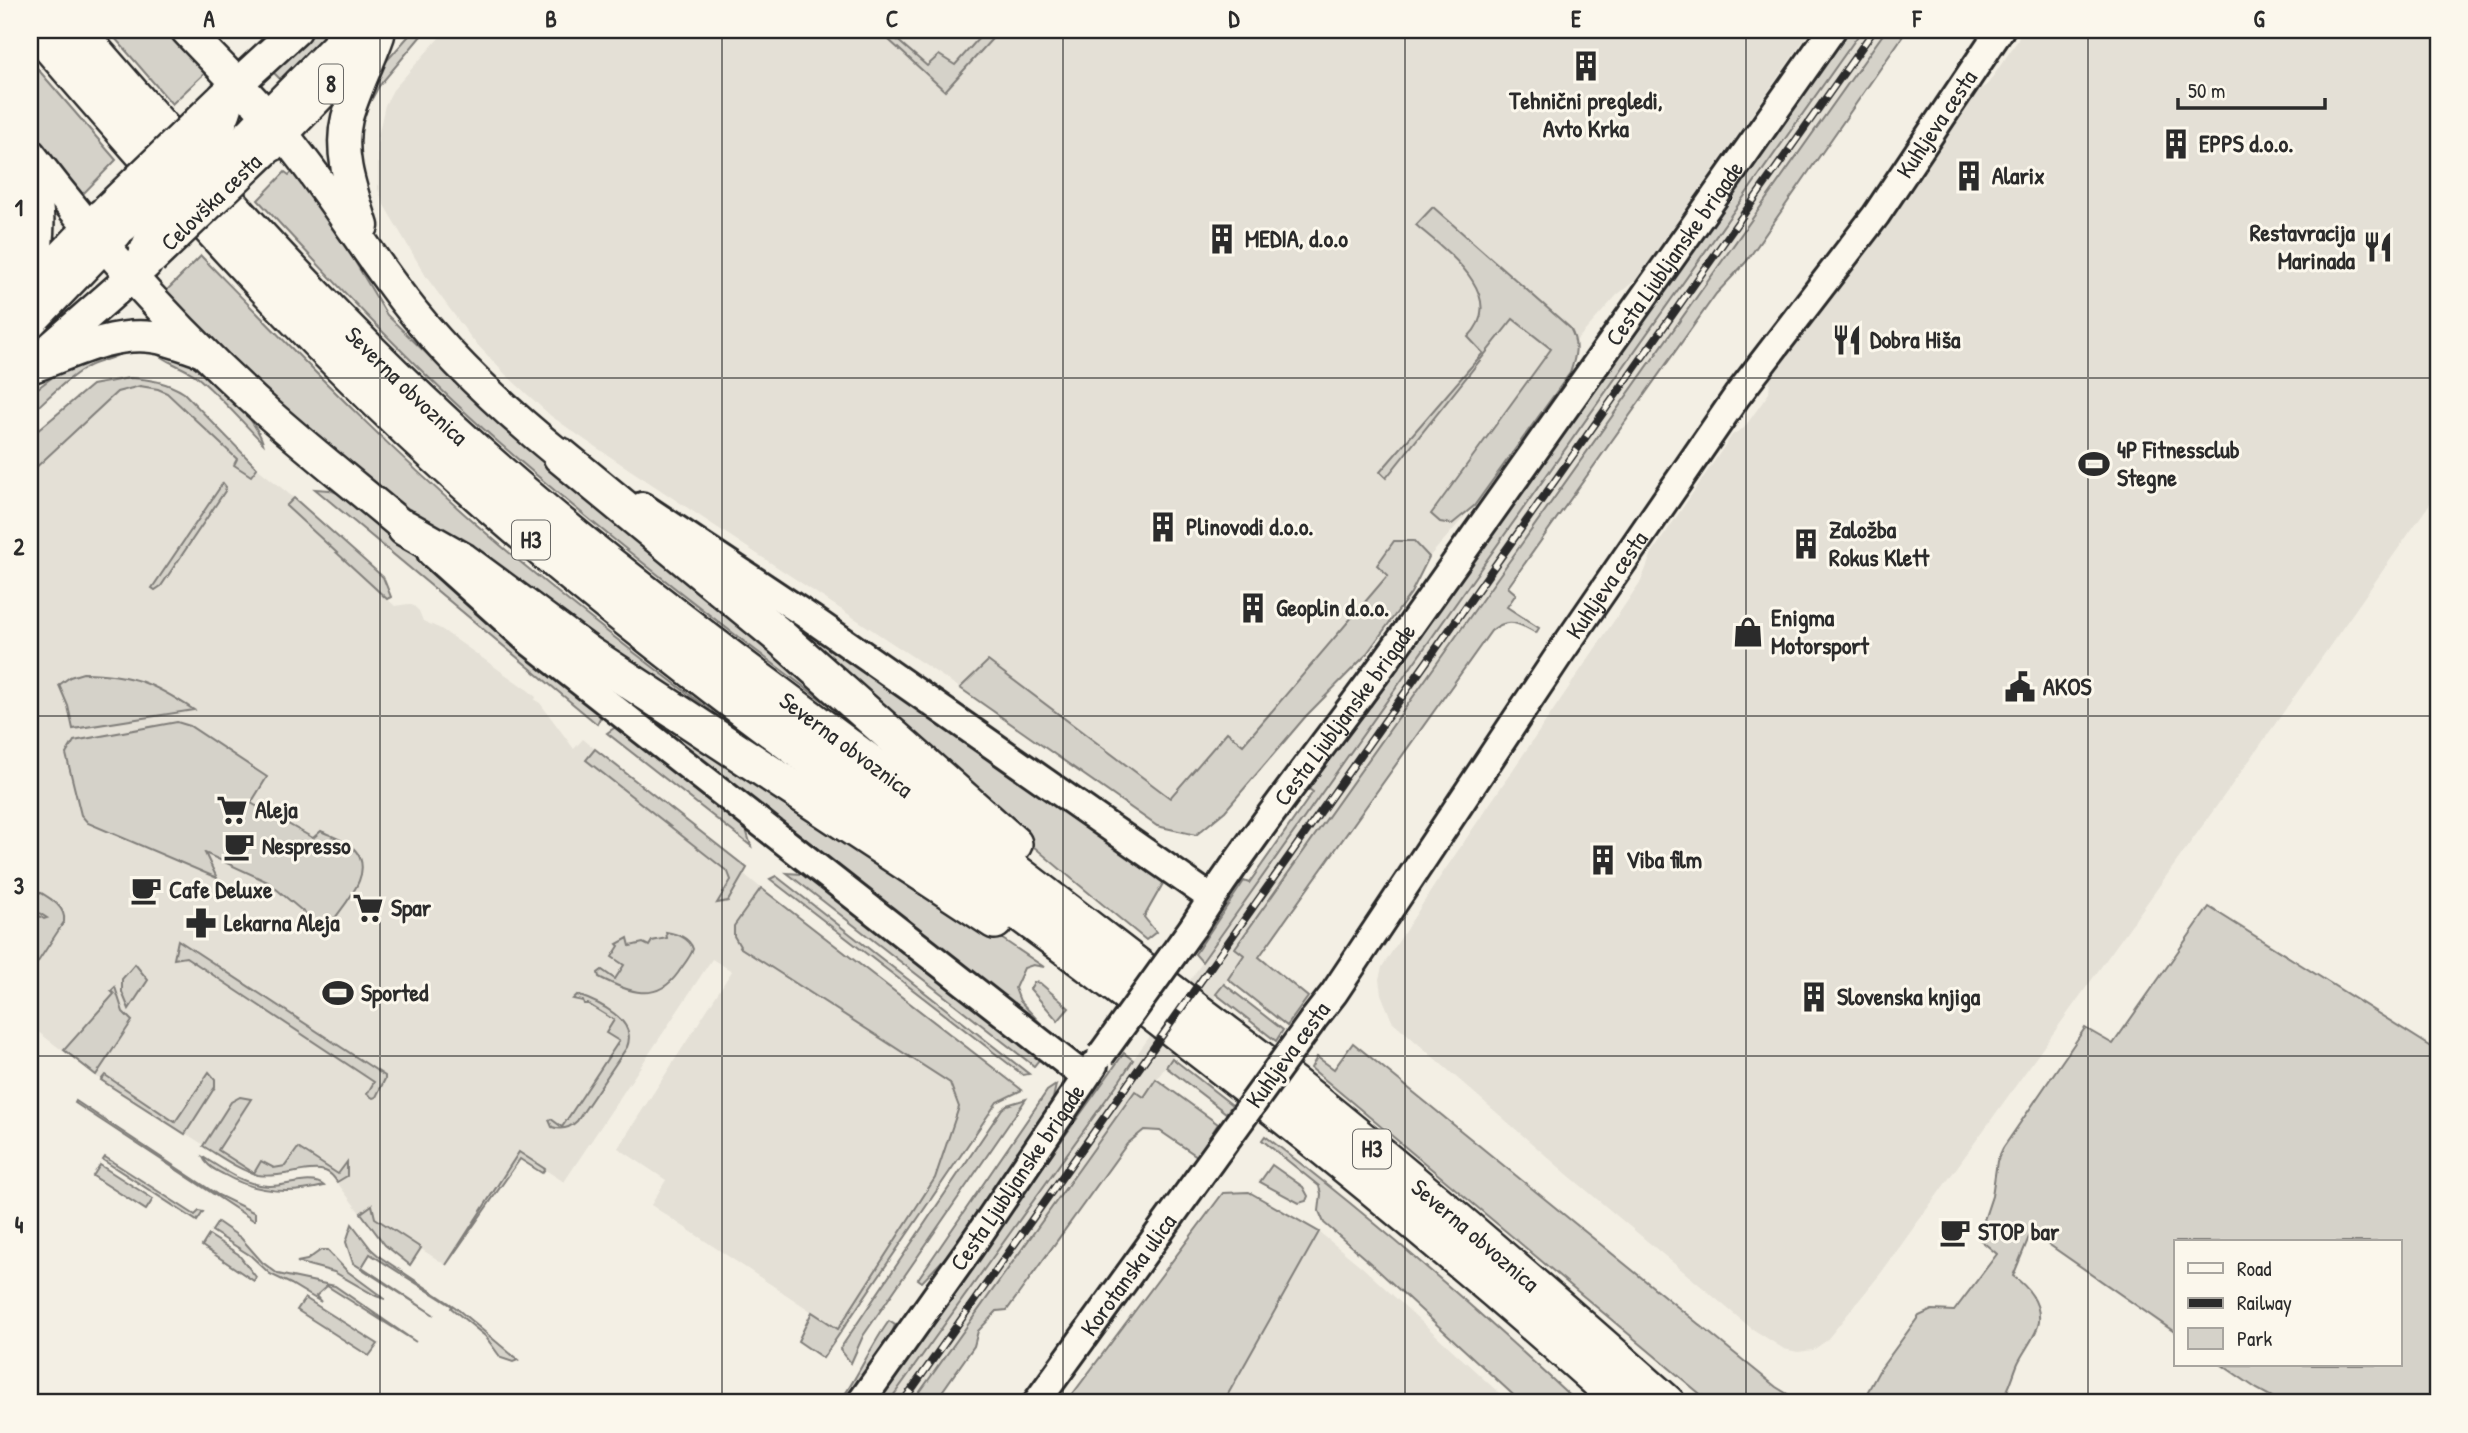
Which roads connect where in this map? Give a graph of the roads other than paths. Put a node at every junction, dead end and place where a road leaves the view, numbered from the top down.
1 (36, 30) edge
2 (76, 30) edge
3 (186, 30) edge
4 (296, 30) edge
5 (1832, 30) edge
6 (2000, 30) edge
7 (372, 32) edge
8 (228, 91) junction
9 (266, 133) junction
10 (30, 156) edge
11 (106, 227) junction
12 (372, 254) junction
13 (144, 270) junction
14 (30, 276) edge
15 (30, 289) edge
16 (30, 324) edge
17 (204, 353) junction
18 (30, 367) edge
19 (561, 456) junction
20 (405, 528) junction
21 (1212, 898) junction
22 (1108, 961) junction
23 (1085, 1077) junction
24 (1221, 1147) joint
25 (1604, 1366) junction
26 (860, 1403) edge
27 (1037, 1403) edge
28 (1615, 1403) edge
29 (1623, 1403) edge
30 (1667, 1403) edge
31 (1681, 1403) edge

1 - 22 highway, Severna obvoznica / H3
2 - 22 highway, Severna obvoznica / H3
3 - 8 main road
4 - 8 main road
5 - 21 street, Cesta Ljubljanske brigade
6 - 24 street, Kuhljeva cesta, bridge
7 - 9 main road, Celovška cesta / 8
7 - 12 main road
8 - 9 main road
8 - 11 main road, bridge
9 - 12 main road
9 - 13 main road, Celovška cesta, bridge
10 - 11 main road
10 - 14 main road
11 - 13 main road
11 - 15 main road
11 - 16 main road
12 - 19 main road
13 - 17 main road
13 - 18 main road, Celovška cesta
17 - 18 main road
17 - 20 main road
19 - 21 street
19 - 22 highway
20 - 22 highway
20 - 23 street
21 - 23 street, Cesta Ljubljanske brigade, bridge
22 - 25 highway, Severna obvoznica / H3
23 - 26 street, Cesta Ljubljanske brigade
24 - 27 street, Korotanska ulica
25 - 28 highway
25 - 29 highway, Severna obvoznica / H3
25 - 30 highway, Severna obvoznica / H3
25 - 31 highway

